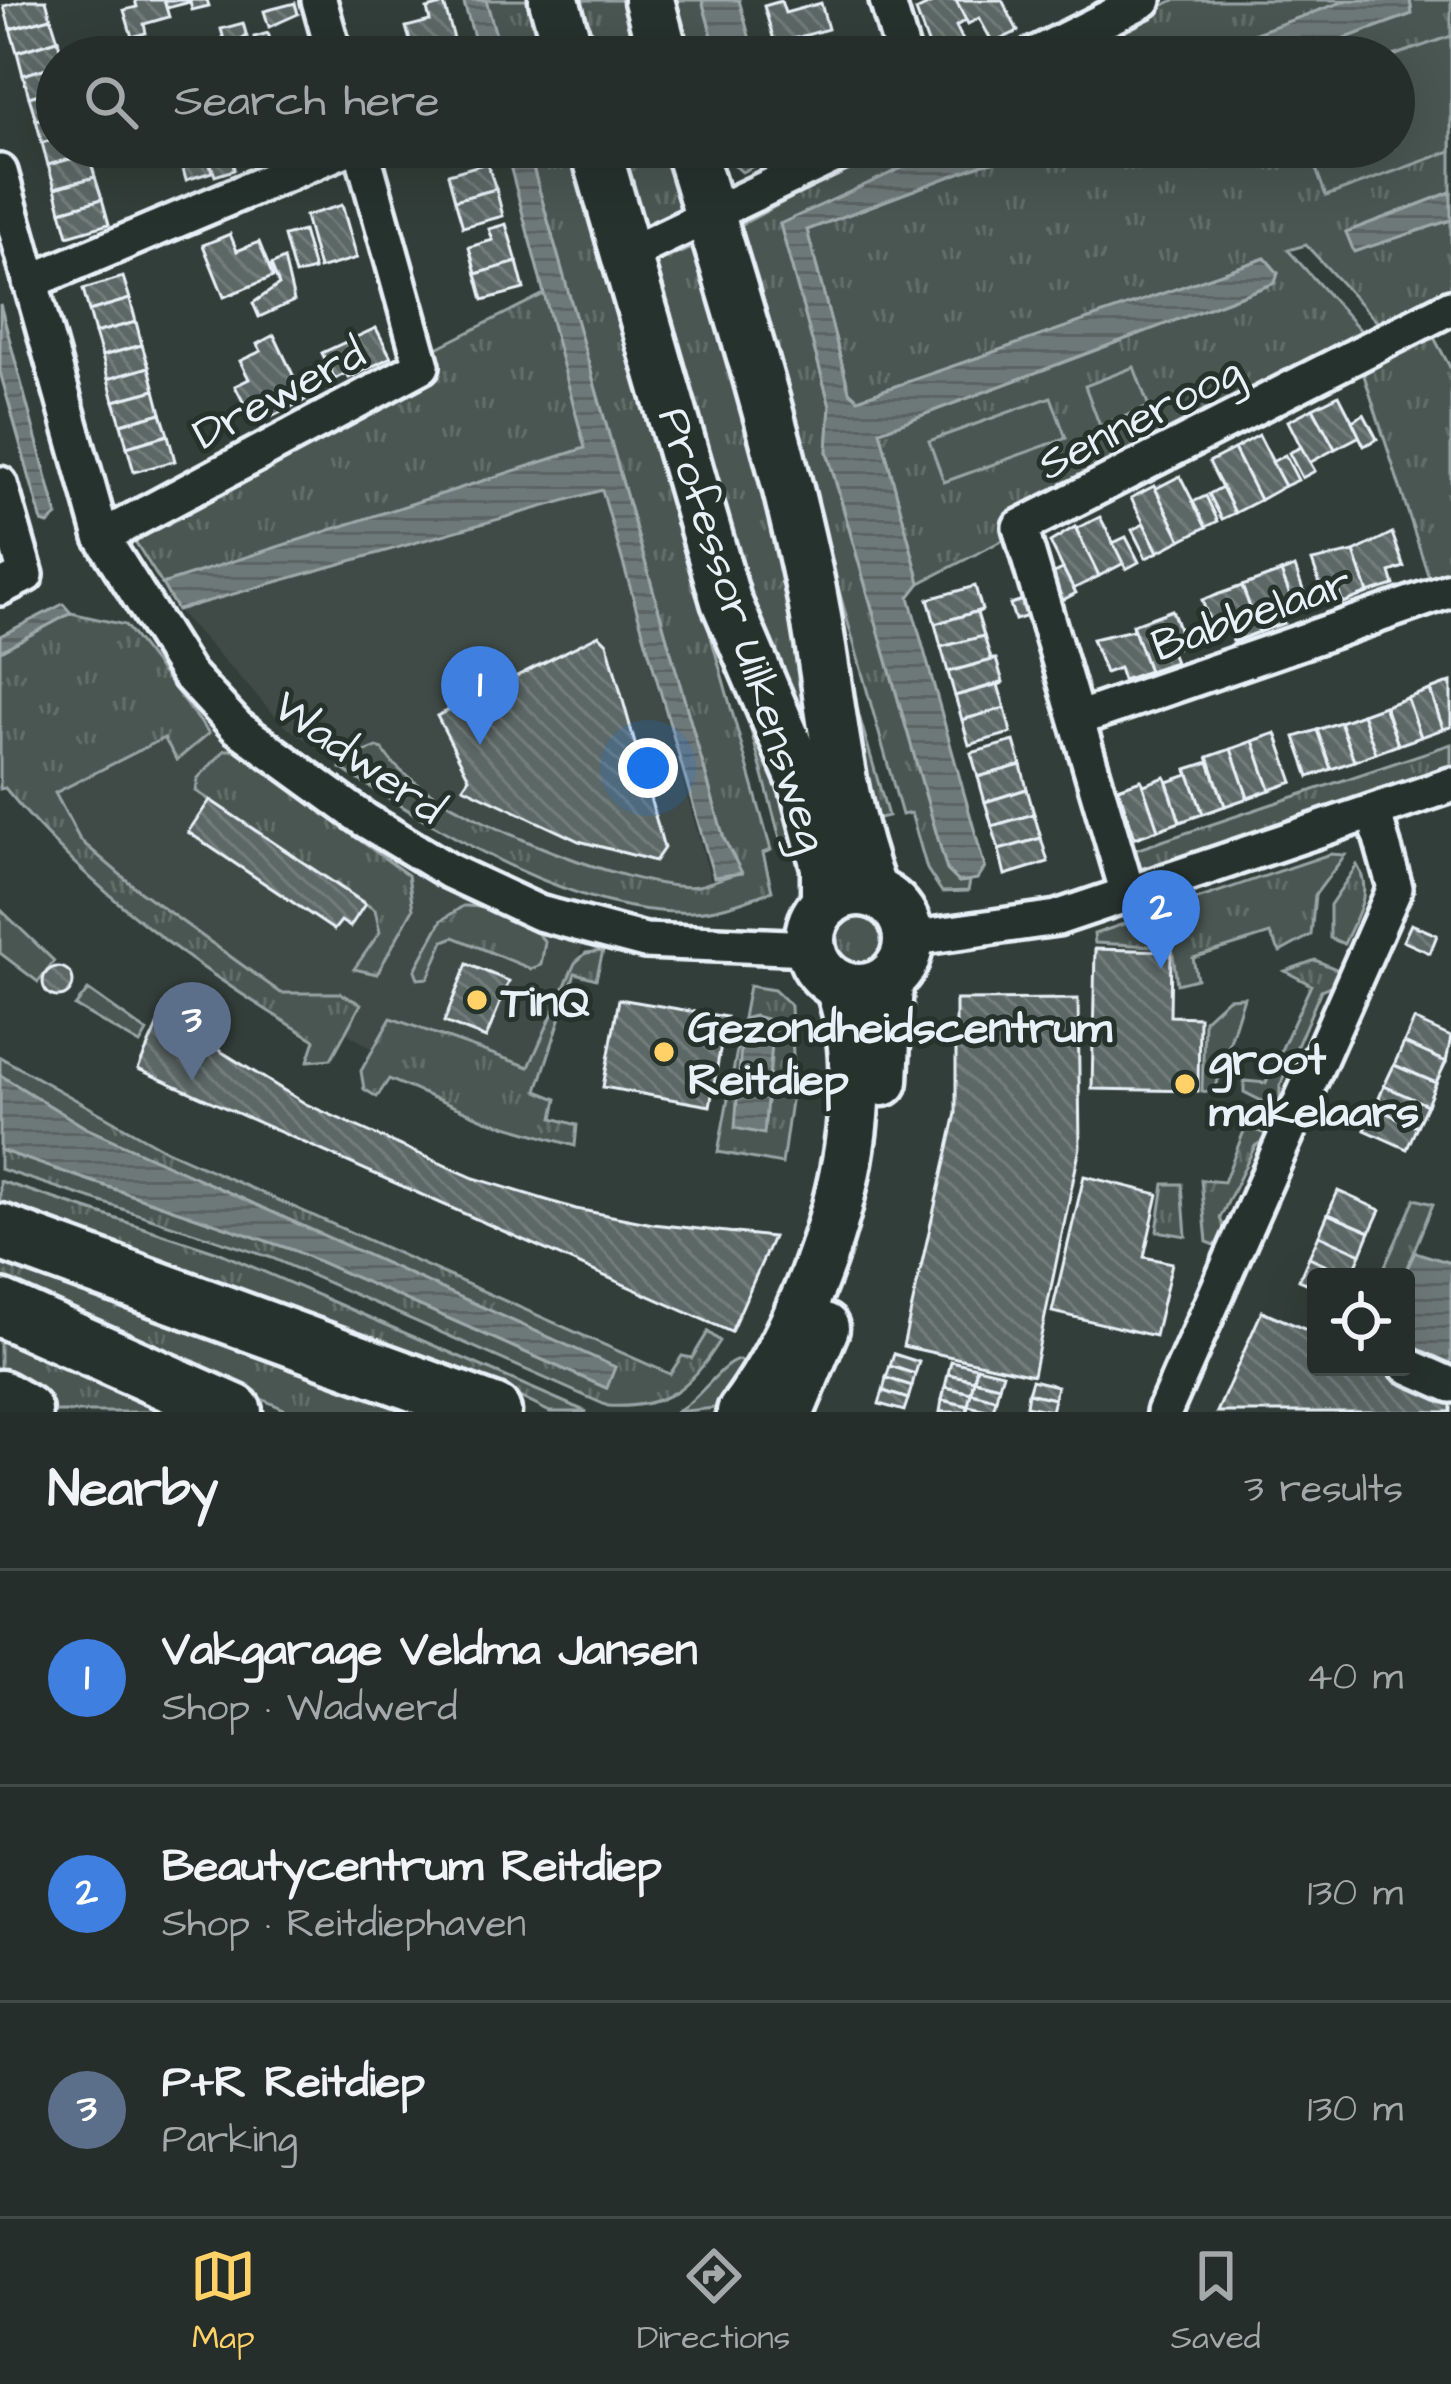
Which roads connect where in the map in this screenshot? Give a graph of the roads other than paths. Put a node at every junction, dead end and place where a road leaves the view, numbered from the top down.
1 (319, 0) edge
2 (554, 0) edge
3 (649, 0) edge
4 (887, 0) edge
5 (1144, 0) edge
6 (329, 36) edge
7 (564, 36) edge
8 (658, 36) edge
9 (898, 36) edge
10 (1072, 36) edge
11 (300, 168) edge
12 (367, 168) edge
13 (602, 168) edge
14 (696, 168) edge
15 (810, 168) edge
16 (0, 172) edge
17 (711, 218) junction
18 (627, 255) junction
19 (30, 282) junction
20 (1451, 307) edge
21 (0, 484) edge
22 (102, 536) junction
23 (0, 588) edge
24 (1451, 590) edge
25 (1080, 718) junction
26 (1451, 785) edge
27 (1374, 813) junction
28 (873, 893) junction
29 (1129, 897) junction
30 (825, 946) junction
31 (898, 960) junction
32 (0, 1232) edge
33 (0, 1308) edge
34 (1415, 1369) edge
35 (1451, 1384) edge
36 (0, 1398) edge
37 (24, 1412) edge
38 (234, 1412) edge
39 (493, 1412) edge
40 (742, 1412) edge
41 (789, 1412) edge
42 (1164, 1412) edge

1 - 6 street
2 - 7 street
3 - 8 street
4 - 9 street
5 - 10 street
11 - 19 street
12 - 22 street, Drewerd
13 - 18 street, Professor Uilkensweg
14 - 17 street, Professor Uilkensweg
15 - 17 street
16 - 19 street, Wadwerd
17 - 18 street
17 - 28 street, Professor Uilkensweg
18 - 30 street, Professor Uilkensweg
19 - 22 street, Wadwerd
20 - 25 street, Senneroog
21 - 23 street
22 - 30 street, Wadwerd
24 - 25 street, Babbelaar
25 - 29 street, Senneroog
26 - 27 street
27 - 29 street
27 - 42 street
28 - 30 street
28 - 31 street
29 - 31 street
30 - 31 street
30 - 40 street, Professor Uilkensweg
31 - 41 street
32 - 39 main road
33 - 38 main road
34 - 35 street
36 - 37 main road

